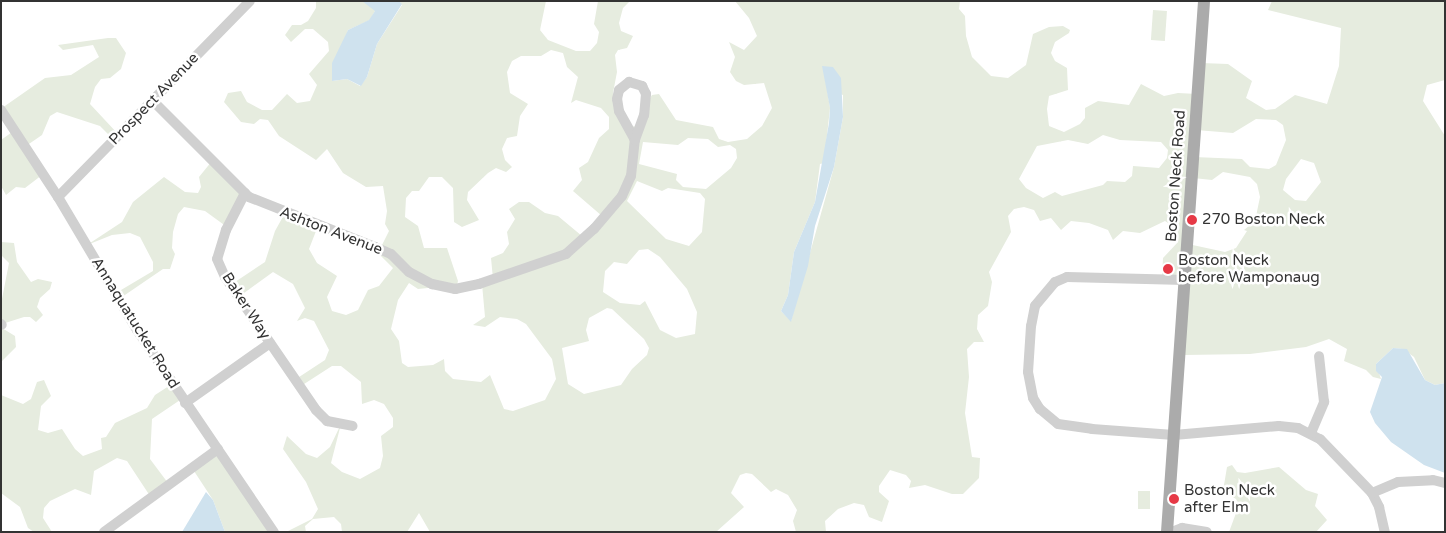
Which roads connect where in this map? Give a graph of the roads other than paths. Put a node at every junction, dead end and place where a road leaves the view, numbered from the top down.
1 (250, 1) edge
2 (1204, 1) edge
3 (153, 101) junction
4 (1, 110) edge
5 (635, 140) junction
6 (245, 193) junction
7 (58, 197) junction
8 (1185, 280) junction
9 (270, 343) junction
10 (1319, 356) dead end
11 (185, 403) junction
12 (354, 426) dead end
13 (1310, 433) junction
14 (1174, 435) junction
15 (218, 449) junction
16 (1445, 483) edge
17 (1372, 493) junction
18 (104, 532) edge
19 (274, 532) edge
20 (1167, 532) edge
21 (1172, 532) edge
22 (1207, 532) edge
23 (1385, 532) edge

1 - 3 street, Prospect Avenue
2 - 8 main road, Boston Neck Road
3 - 6 street
3 - 7 street, Prospect Avenue
4 - 7 street, Annaquatucket Road
5 - 5 street, Ashton Avenue
5 - 6 street, Ashton Avenue
6 - 9 street, Baker Way
7 - 11 street, Annaquatucket Road
8 - 14 main road, Boston Neck Road
8 - 14 street
9 - 11 street
9 - 12 street, Baker Way
10 - 13 street
11 - 15 street, Annaquatucket Road
13 - 14 street
13 - 17 street
14 - 20 main road, Boston Neck Road
15 - 18 street
15 - 19 street, Annaquatucket Road
16 - 17 street
17 - 23 street
21 - 22 street

